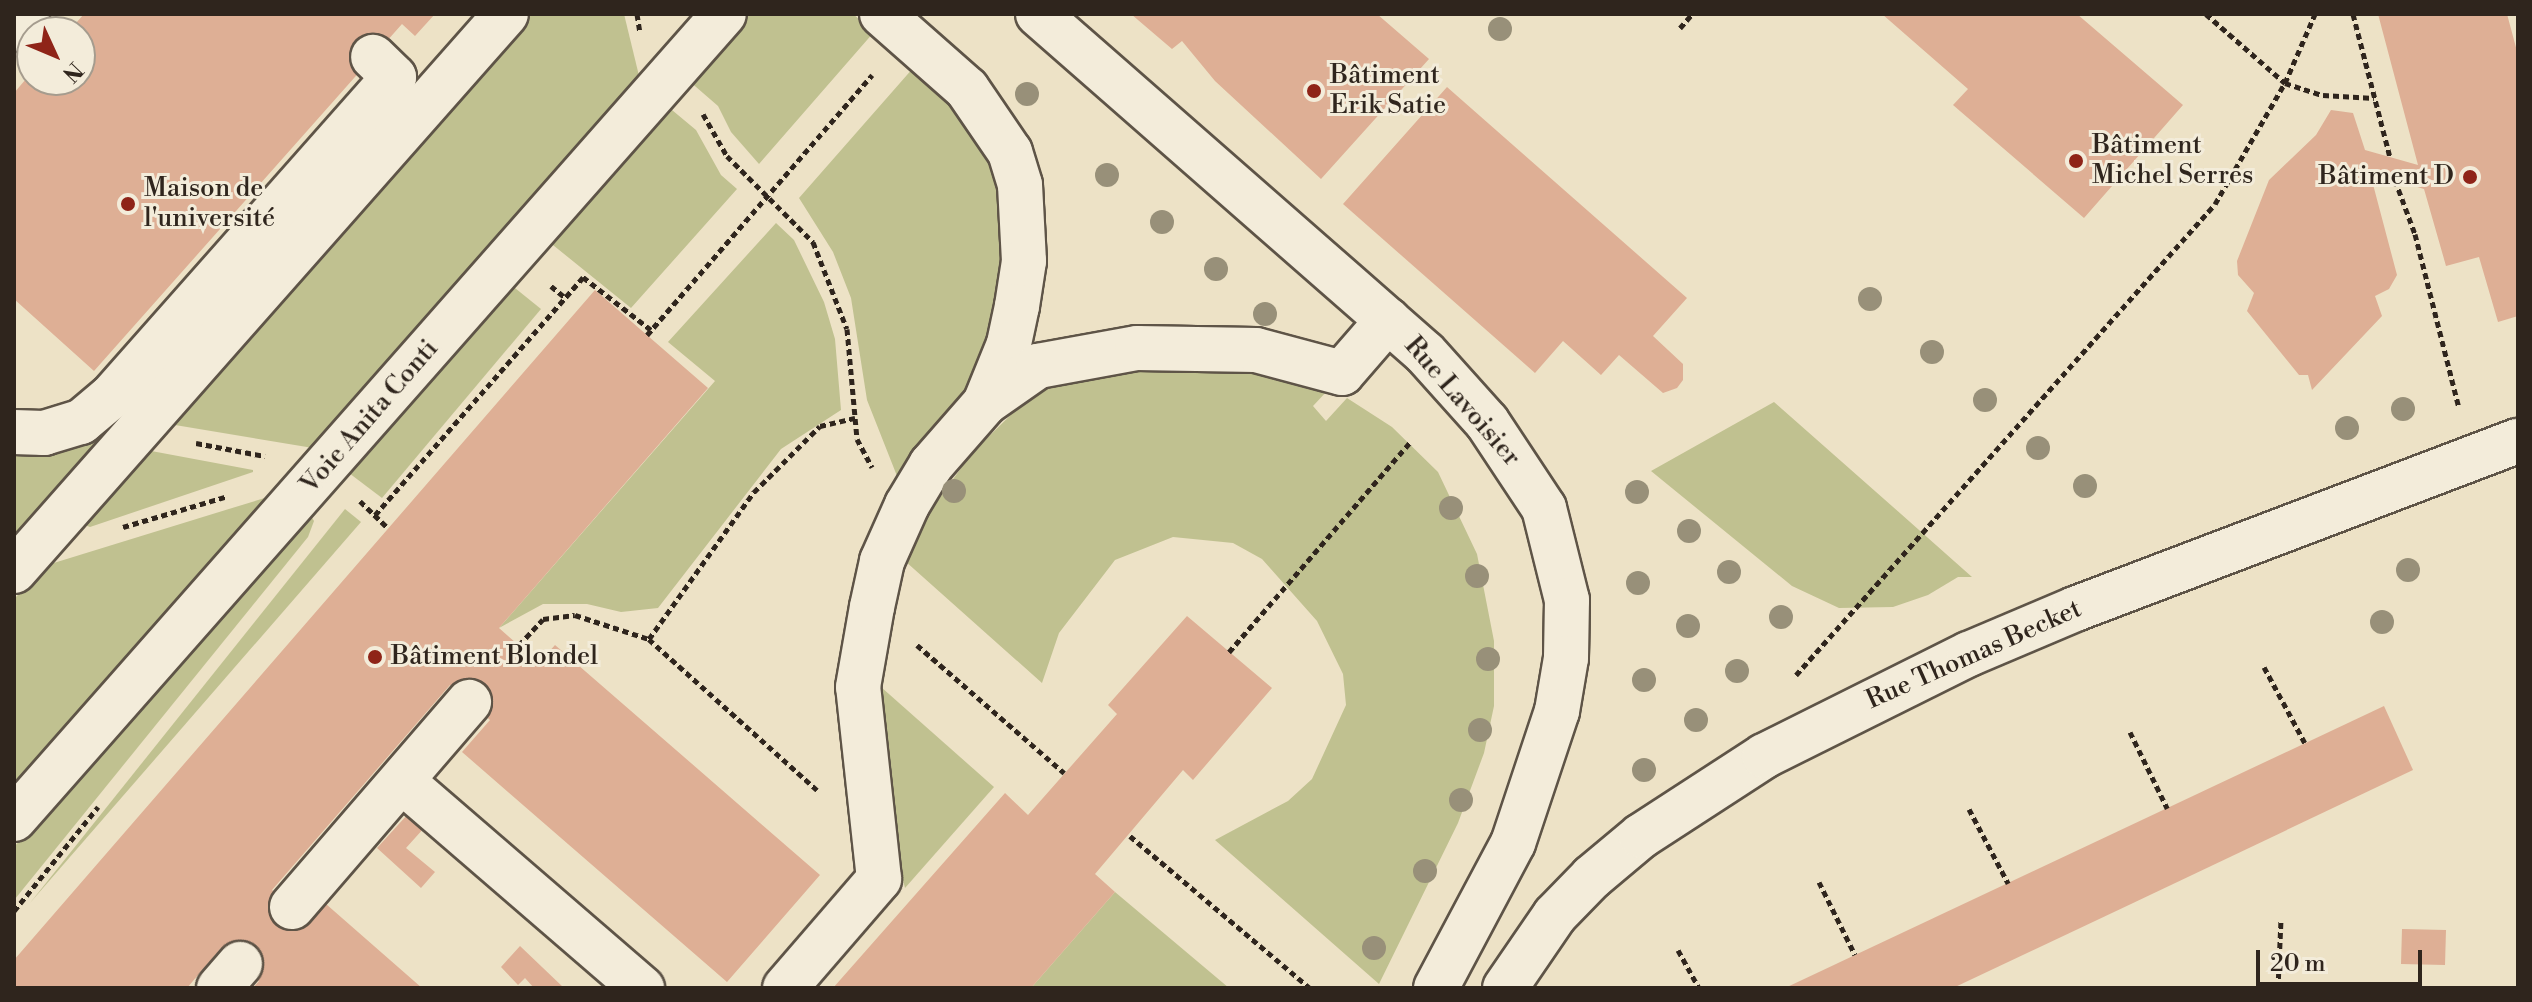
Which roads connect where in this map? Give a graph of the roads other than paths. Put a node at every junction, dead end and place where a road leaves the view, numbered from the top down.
1 (27, 14) edge
2 (506, 14) edge
3 (724, 14) edge
4 (1038, 14) edge
5 (894, 25) edge
6 (14, 29) edge
7 (373, 57) dead end
8 (1388, 320) junction
9 (985, 403) junction
10 (14, 432) edge
11 (2504, 454) edge
12 (14, 571) edge
13 (469, 702) dead end
14 (403, 782) junction
15 (14, 819) edge
16 (292, 907) dead end
17 (642, 988) edge
18 (785, 988) edge
19 (1436, 988) edge
20 (1505, 988) edge

1 - 6 street
2 - 12 street
3 - 15 street, Voie Anita Conti
4 - 8 street, Rue Lavoisier
5 - 9 street
7 - 10 street
8 - 9 street
8 - 19 street, Rue Lavoisier
9 - 18 street
11 - 20 street, Rue Thomas Becket
13 - 14 street
14 - 16 street
14 - 17 street

